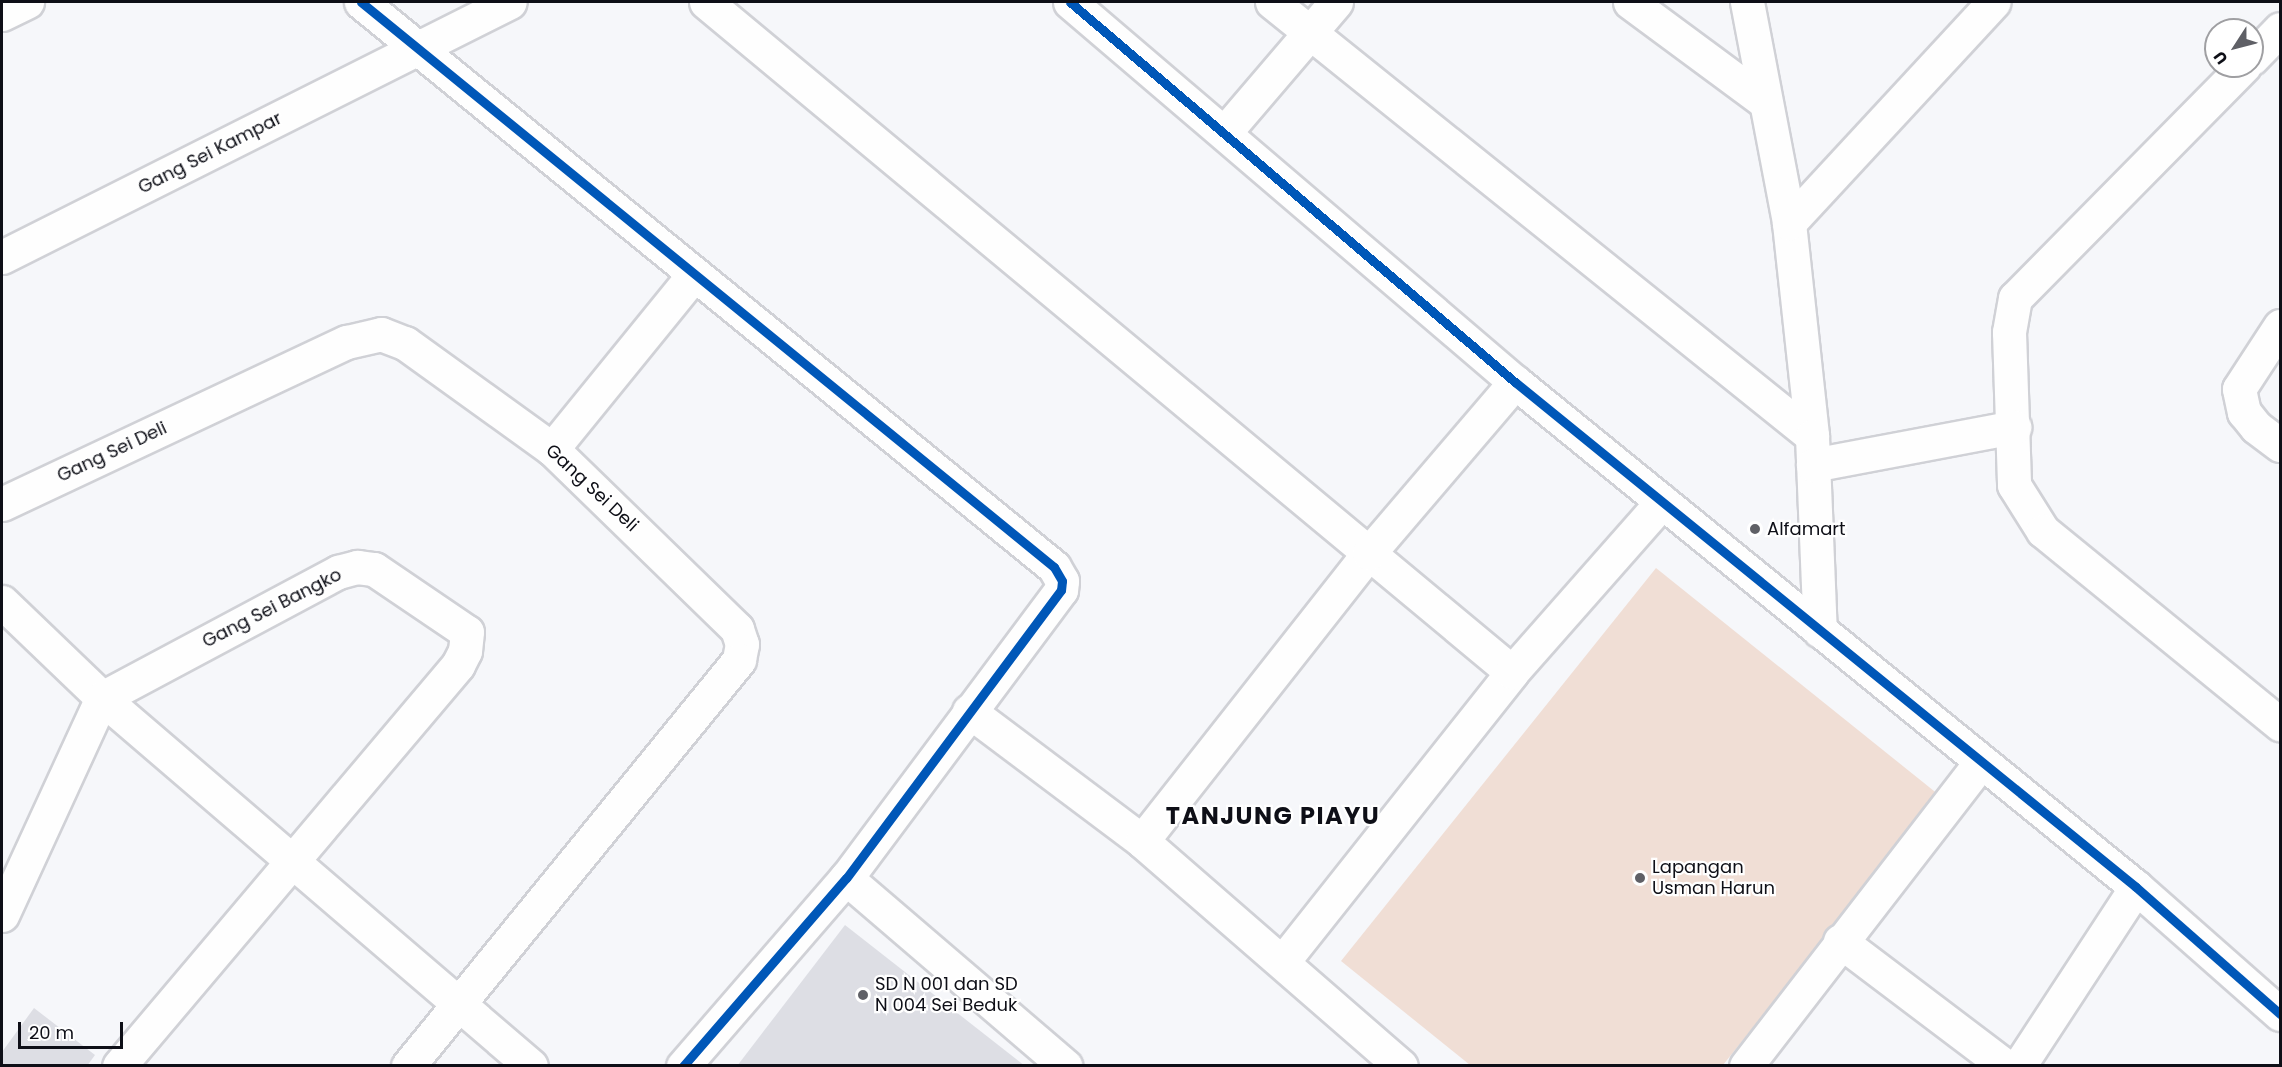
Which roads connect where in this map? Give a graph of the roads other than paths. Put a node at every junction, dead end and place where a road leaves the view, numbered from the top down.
1 (27, 2) edge
2 (360, 2) edge
3 (510, 2) edge
4 (706, 2) edge
5 (1070, 2) edge
6 (1272, 2) edge
7 (1336, 2) edge
8 (1630, 2) edge
9 (1747, 2) edge
10 (1994, 2) edge
11 (2, 14) edge
12 (2280, 29) edge
13 (1309, 32) junction
14 (2264, 46) edge
15 (418, 48) junction
16 (2232, 78) edge
17 (1764, 101) junction
18 (1225, 132) junction
19 (1788, 223) junction
20 (2, 257) edge
21 (694, 274) junction
22 (2280, 326) edge
23 (1515, 382) junction
24 (2014, 427) junction
25 (2280, 445) edge
26 (552, 449) junction
27 (1813, 450) junction
28 (1662, 502) junction
29 (2, 504) edge
30 (1369, 553) junction
31 (2, 602) edge
32 (1820, 631) junction
33 (1512, 672) junction
34 (102, 698) junction
35 (969, 711) junction
36 (2280, 724) edge
37 (1981, 762) junction
38 (1142, 841) junction
39 (293, 862) junction
40 (846, 878) junction
41 (2136, 887) junction
42 (2, 915) edge
43 (1840, 941) junction
44 (1284, 960) junction
45 (460, 1006) junction
46 (2280, 1014) edge
47 (119, 1065) edge
48 (408, 1065) edge
49 (531, 1065) edge
50 (683, 1065) edge
51 (1065, 1065) edge
52 (1401, 1065) edge
53 (1746, 1065) edge
54 (2005, 1065) edge
55 (2019, 1065) edge

1 - 11 street
2 - 15 street
3 - 15 street, Gang Sei Kampar
4 - 30 street
5 - 18 street
6 - 13 street
7 - 13 street
8 - 17 street
9 - 17 street
10 - 19 street
12 - 14 street
13 - 18 street
13 - 27 street
15 - 20 street, Gang Sei Kampar
15 - 21 street
16 - 24 street
17 - 19 street
18 - 23 street
19 - 27 street
21 - 26 street
21 - 35 street
22 - 25 street
23 - 28 street
23 - 30 street
24 - 27 street
24 - 36 street
26 - 29 street, Gang Sei Deli
26 - 45 street, Gang Sei Deli
27 - 32 street
28 - 32 street
28 - 33 street
30 - 33 street
30 - 38 street
31 - 34 street
32 - 37 street
33 - 44 street
34 - 39 street
34 - 39 street, Gang Sei Bangko
34 - 42 street
35 - 38 street
35 - 40 street
37 - 41 street
37 - 43 street
38 - 44 street
39 - 45 street
39 - 47 street
40 - 50 street
40 - 51 street
41 - 46 street
41 - 55 street
43 - 53 street
43 - 54 street
44 - 52 street
45 - 48 street, Gang Sei Deli
45 - 49 street

